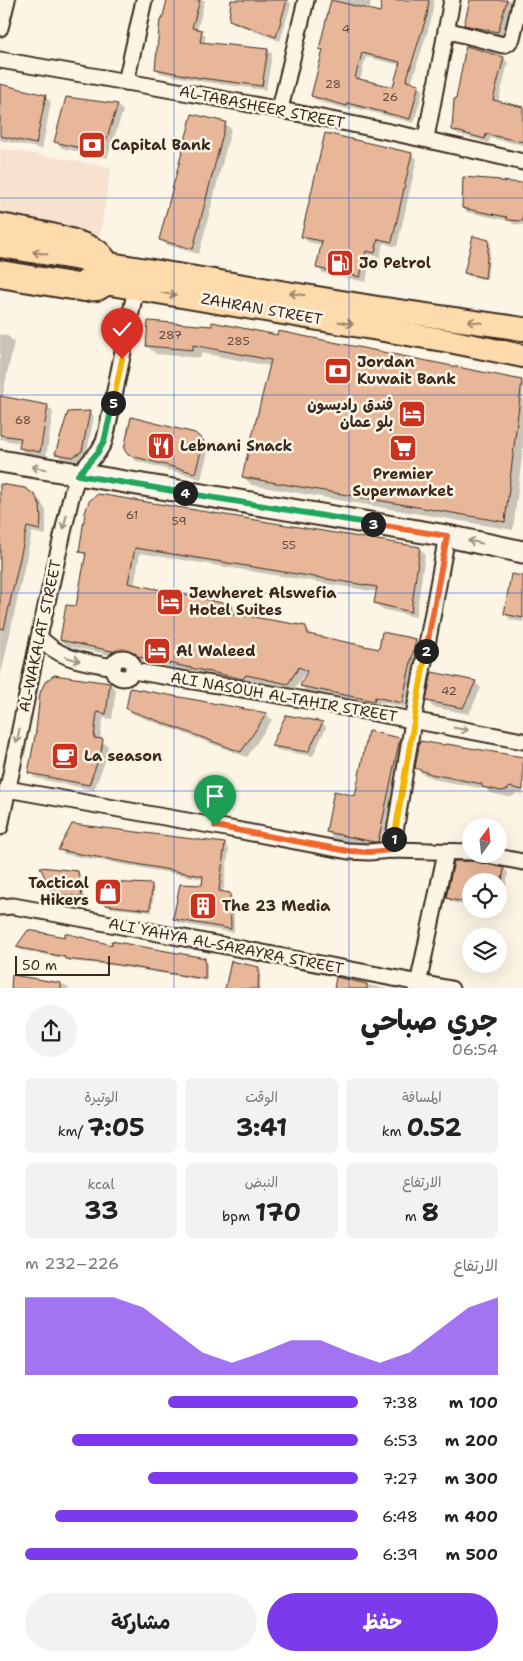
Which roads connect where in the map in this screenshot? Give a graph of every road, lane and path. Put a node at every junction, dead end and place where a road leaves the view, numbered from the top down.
1 (7, 0) edge
2 (144, 0) edge
3 (306, 0) edge
4 (452, 0) edge
5 (521, 0) edge
6 (0, 28) edge
7 (446, 30) junction
8 (0, 60) edge
9 (126, 82) junction
10 (280, 109) junction
11 (426, 138) junction
12 (523, 162) edge
13 (0, 227) edge
14 (0, 246) edge
15 (0, 264) edge
16 (105, 273) junction
17 (0, 274) edge
18 (136, 288) junction
19 (523, 329) edge
20 (523, 356) edge
21 (0, 461) edge
22 (78, 475) junction
23 (447, 536) junction
24 (523, 552) edge
25 (39, 637) junction
26 (413, 721) junction
27 (523, 741) edge
28 (7, 789) junction
29 (0, 827) edge
30 (392, 850) junction
31 (446, 852) junction
32 (462, 852) edge
33 (508, 859) edge
34 (523, 862) edge
35 (0, 907) edge
36 (417, 985) edge
37 (451, 988) edge

1 - 6 street
2 - 9 street
3 - 10 street
4 - 7 street
5 - 7 street
7 - 11 street
8 - 9 street, AL-TABASHEER STREET
9 - 10 street, AL-TABASHEER STREET
10 - 11 street, AL-TABASHEER STREET
11 - 12 street, AL-TABASHEER STREET
13 - 16 highway
16 -> 14 main road, ZAHRAN STREET
15 - 16 main road, ZAHRAN STREET
16 - 17 highway
16 - 18 main road, ZAHRAN STREET
19 -> 16 main road, ZAHRAN STREET
18 -> 20 main road, ZAHRAN STREET
18 - 22 street
22 -> 21 street
22 - 23 street
22 -> 25 street, AL-WAKALAT STREET
24 -> 23 street
23 - 26 street
25 -> 26 street, ALI NASOUH AL-TAHIR STREET
25 -> 28 street, AL-WAKALAT STREET
26 -> 27 street, ALI NASOUH AL-TAHIR STREET
26 - 30 street
28 - 29 street, AL-WAKALAT STREET
28 - 30 street
30 - 31 street
31 - 32 street
31 - 36 street
33 - 34 street
35 - 36 street, ALI YAHYA AL-SARAYRA STREET
36 - 37 street, ALI YAHYA AL-SARAYRA STREET

